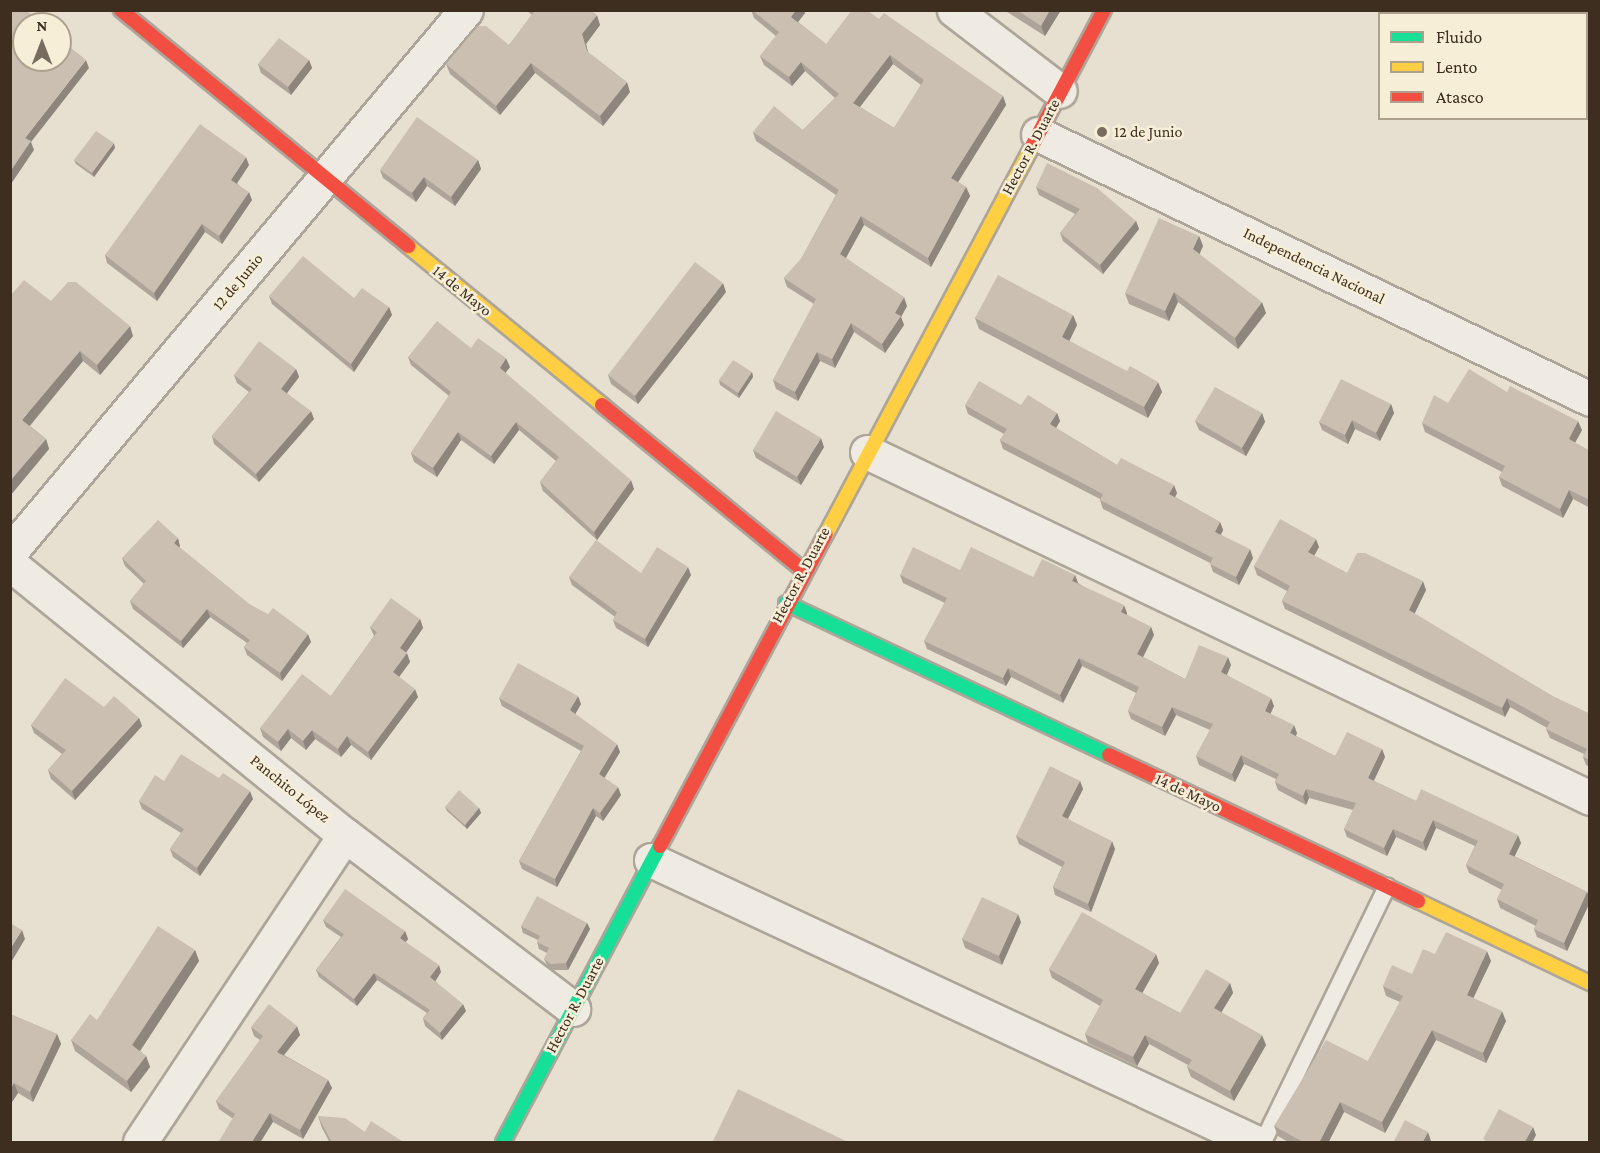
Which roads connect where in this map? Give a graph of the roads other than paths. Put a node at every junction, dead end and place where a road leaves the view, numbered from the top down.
1 (121, 10) edge
2 (466, 10) edge
3 (954, 10) edge
4 (1104, 10) edge
5 (1060, 91) junction
6 (1038, 134) junction
7 (325, 178) junction
8 (1590, 399) edge
9 (867, 452) junction
10 (10, 552) edge
11 (10, 564) edge
12 (804, 570) junction
13 (786, 603) junction
14 (1590, 798) edge
15 (345, 835) junction
16 (651, 860) junction
17 (1387, 887) junction
18 (1590, 983) edge
19 (573, 1009) junction
20 (140, 1143) edge
21 (503, 1143) edge
22 (1254, 1143) edge
23 (1263, 1143) edge

1 - 7 street, 14 de Mayo
2 - 7 street, 12 de Junio
3 - 5 street
4 - 5 street, Hector R. Duarte
5 - 6 street, Hector R. Duarte
6 - 8 street, Independencia Nacional
6 - 9 street, Hector R. Duarte
7 - 10 street, 12 de Junio
7 - 12 street, 14 de Mayo
9 - 12 street, Hector R. Duarte
9 - 14 street
11 - 15 street, Panchito López
12 - 13 street, Hector R. Duarte
13 - 16 street, Hector R. Duarte
13 - 17 street, 14 de Mayo
15 - 19 street, Panchito López
15 - 20 street
16 - 19 street, Hector R. Duarte
16 - 22 street
17 - 18 street, 14 de Mayo
17 - 23 lane
19 - 21 street, Hector R. Duarte

